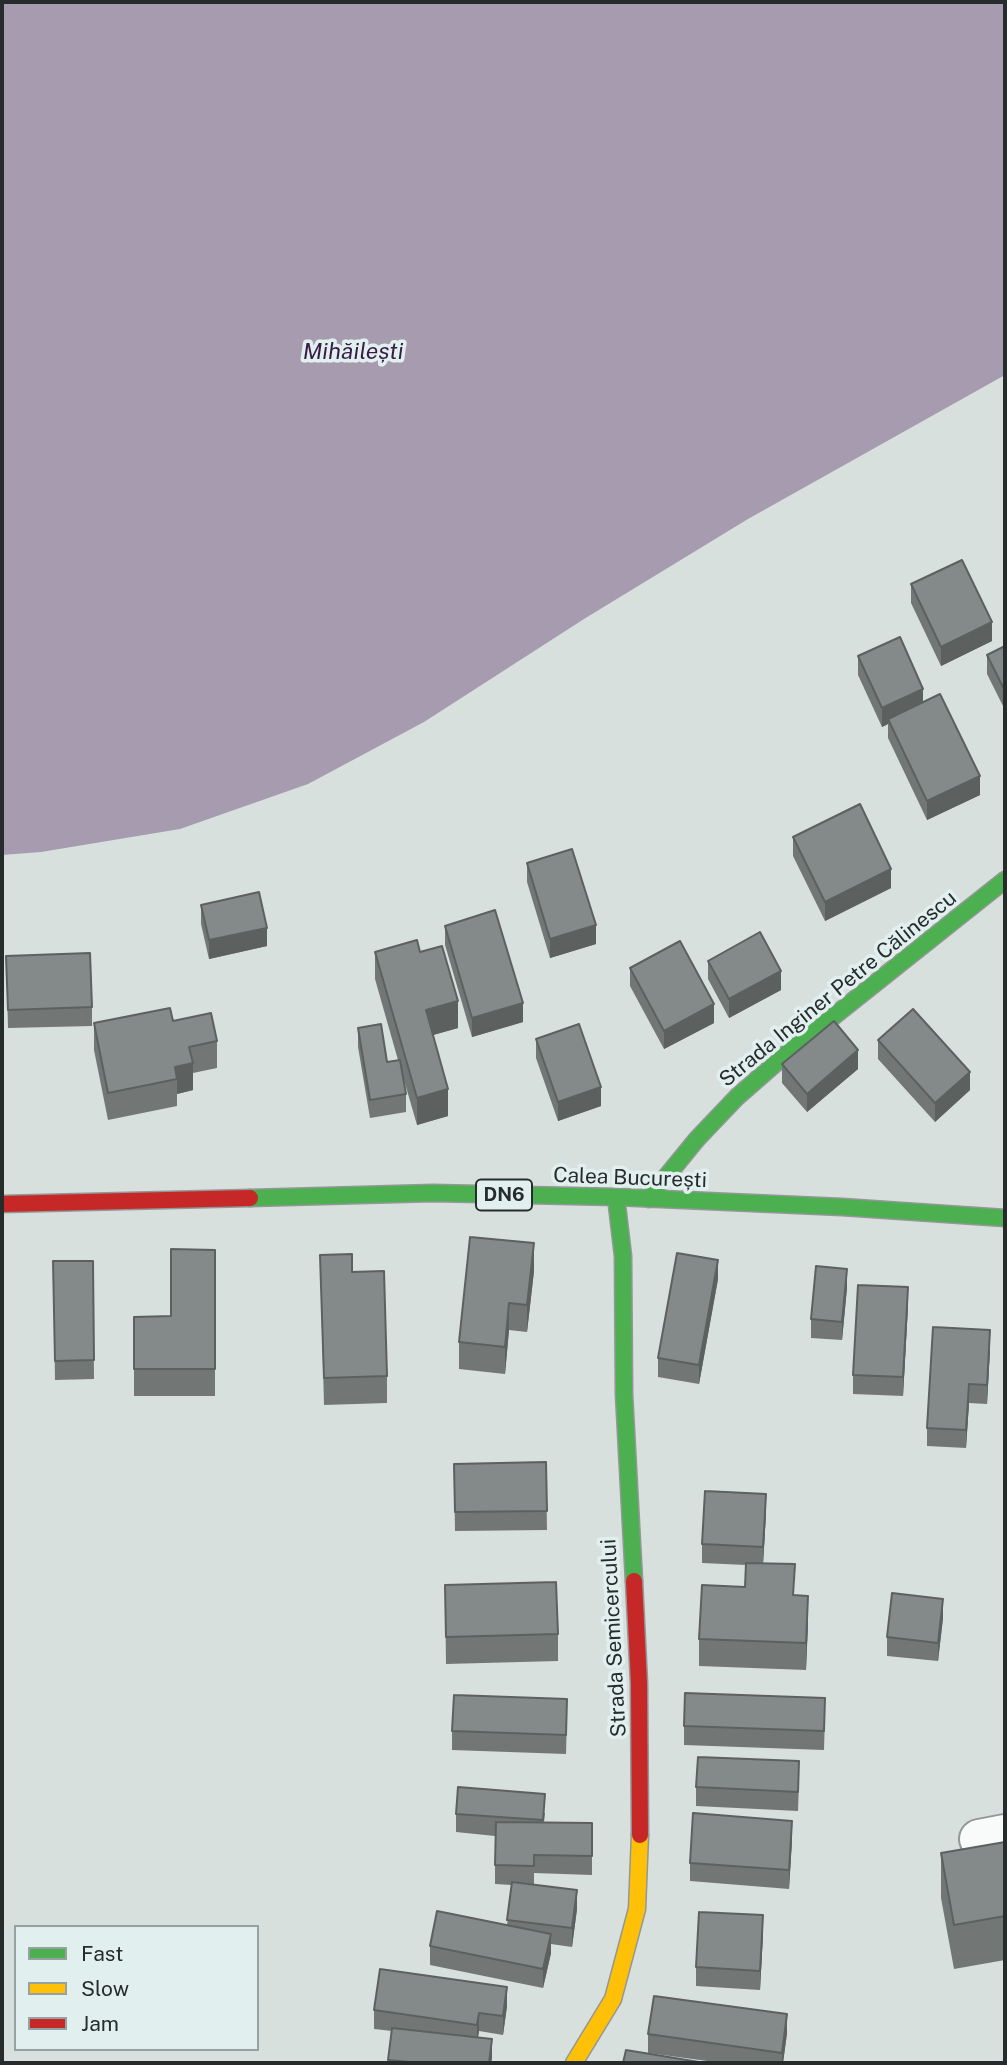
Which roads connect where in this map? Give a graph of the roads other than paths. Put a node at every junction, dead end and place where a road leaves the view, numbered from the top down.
1 (1005, 880) edge
2 (617, 1197) junction
3 (648, 1199) junction
4 (2, 1204) edge
5 (1005, 1218) edge
6 (574, 2063) edge

1 - 3 street, Strada Inginer Petre Călinescu
2 - 3 street, Calea București / DN6
2 - 4 street, Calea București / DN6
2 - 6 street, Strada Semicercului
3 - 5 street, Calea București / DN6

